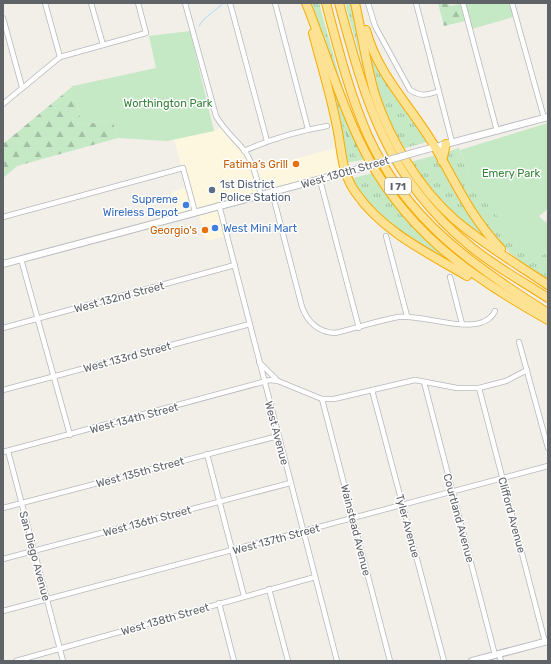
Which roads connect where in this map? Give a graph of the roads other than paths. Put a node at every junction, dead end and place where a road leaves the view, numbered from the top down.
1 (45, 3) edge
2 (91, 3) edge
3 (138, 3) edge
4 (185, 3) edge
5 (230, 3) edge
6 (275, 3) edge
7 (306, 3) edge
8 (326, 3) edge
9 (339, 3) edge
10 (356, 3) edge
11 (359, 3) edge
12 (368, 3) edge
13 (416, 3) edge
14 (463, 3) edge
15 (512, 3) edge
16 (3, 18) edge
17 (103, 45) junction
18 (60, 58) junction
19 (22, 87) junction
20 (439, 91) junction
21 (3, 104) edge
22 (546, 118) edge
23 (326, 126) dead end
24 (308, 129) junction
25 (497, 130) junction
26 (267, 141) junction
27 (449, 143) junction
28 (435, 147) junction
29 (244, 151) junction
30 (442, 161) junction
31 (345, 172) junction
32 (320, 180) junction
33 (272, 192) junction
34 (261, 195) junction
35 (219, 205) junction
36 (195, 212) junction
37 (3, 217) edge
38 (386, 236) dead end
39 (21, 259) junction
40 (516, 263) junction
41 (3, 264) edge
42 (235, 265) junction
43 (450, 277) dead end
44 (548, 285) edge
45 (497, 291) junction
46 (548, 298) edge
47 (495, 311) dead end
48 (548, 313) edge
49 (407, 316) junction
50 (38, 319) junction
51 (548, 320) edge
52 (250, 324) junction
53 (462, 324) junction
54 (3, 328) edge
55 (359, 328) junction
56 (519, 342) dead end
57 (259, 361) junction
58 (527, 370) junction
59 (53, 376) junction
60 (278, 381) junction
61 (264, 382) junction
62 (424, 382) junction
63 (479, 388) junction
64 (3, 390) edge
65 (372, 390) junction
66 (322, 399) junction
67 (70, 435) junction
68 (278, 436) junction
69 (548, 448) edge
70 (5, 451) edge
71 (207, 454) junction
72 (548, 466) edge
73 (502, 478) junction
74 (290, 483) junction
75 (452, 492) junction
76 (220, 502) junction
77 (21, 503) junction
78 (403, 505) junction
79 (3, 508) edge
80 (353, 518) junction
81 (303, 532) junction
82 (232, 550) junction
83 (34, 551) junction
84 (3, 559) edge
85 (315, 577) junction
86 (269, 589) junction
87 (244, 596) junction
88 (47, 599) junction
89 (218, 603) junction
90 (3, 611) edge
91 (547, 642) edge
92 (60, 649) junction
93 (497, 655) junction
94 (16, 661) edge
95 (63, 661) edge
96 (234, 661) edge
97 (288, 661) edge
98 (337, 661) edge
99 (390, 661) edge
100 (444, 661) edge
101 (472, 661) edge
102 (501, 661) edge

1 - 18 street
2 - 17 street
3 - 17 street
4 - 29 street
5 - 26 street
6 - 24 street
7 - 31 highway
7 - 45 highway
8 - 48 highway, I 71
9 - 46 highway, I 71
10 - 40 highway
11 - 28 highway
12 - 20 street
13 - 20 street
14 - 25 street
15 - 22 street
16 - 19 street
17 - 18 street
18 - 19 street
19 - 21 street
20 - 27 street
22 - 25 main road, West 130th Street
23 - 24 street
24 - 26 street
25 - 27 main road, West 130th Street
26 - 29 street
27 - 28 main road, West 130th Street
27 - 30 highway
28 - 30 highway
28 - 31 main road, West 130th Street, bridge
29 - 34 street
30 - 40 highway
31 - 32 main road, West 130th Street
31 - 45 highway
32 - 33 main road, West 130th Street
32 - 55 street
33 - 34 main road, West 130th Street
33 - 55 street
34 - 35 main road, West 130th Street
35 - 36 main road, West 130th Street
35 - 42 street, West Avenue
36 - 37 street
36 - 39 main road, West 130th Street
38 - 49 street
39 - 41 main road, West 130th Street
39 - 50 street
40 - 44 highway
42 - 50 street, West 132nd Street
42 - 52 street, West Avenue
43 - 53 street
45 - 51 highway
47 - 53 street
49 - 53 street
49 - 55 street
50 - 54 street, West 132nd Street
50 - 59 street
52 - 57 street, West Avenue
52 - 59 street, West 133rd Street
56 - 58 street
57 - 60 street
57 - 61 street, West Avenue
58 - 63 street
58 - 69 street
59 - 64 street, West 133rd Street
59 - 67 street
60 - 61 street, West 134th Street
60 - 66 street
61 - 67 street, West 134th Street
61 - 68 street, West Avenue
62 - 63 street
62 - 65 street
62 - 75 street, Courtland Avenue
63 - 73 street, Clifford Avenue
65 - 66 street
65 - 78 street, Tyler Avenue
66 - 80 street, Wainstead Avenue
67 - 70 street, West 134th Street
68 - 71 street, West 135th Street
68 - 74 street, West Avenue
70 - 77 street, San Diego Avenue
71 - 76 street
71 - 77 street, West 135th Street
72 - 73 street, West 137th Street
73 - 75 street, West 137th Street
73 - 91 street, Clifford Avenue
74 - 76 street, West 136th Street
74 - 81 street, West Avenue
75 - 78 street, West 137th Street
75 - 93 street, Courtland Avenue
76 - 82 street
76 - 83 street, West 136th Street
77 - 79 street, West 135th Street
77 - 83 street, San Diego Avenue
78 - 80 street, West 137th Street
78 - 100 street, Tyler Avenue
80 - 81 street, West 137th Street
80 - 99 street, Wainstead Avenue
81 - 82 street, West 137th Street
81 - 85 street, West Avenue
82 - 87 street
82 - 88 street, West 137th Street
83 - 84 street, West 136th Street
83 - 88 street, San Diego Avenue
85 - 86 street, West 138th Street
85 - 98 street, West Avenue
86 - 87 street, West 138th Street
86 - 97 street
87 - 89 street, West 138th Street
88 - 90 street, West 137th Street
88 - 92 street, San Diego Avenue
89 - 92 street, West 138th Street
89 - 96 street
91 - 93 main road
92 - 94 street, West 138th Street
92 - 95 street, San Diego Avenue
93 - 101 main road
93 - 102 street, Courtland Avenue

